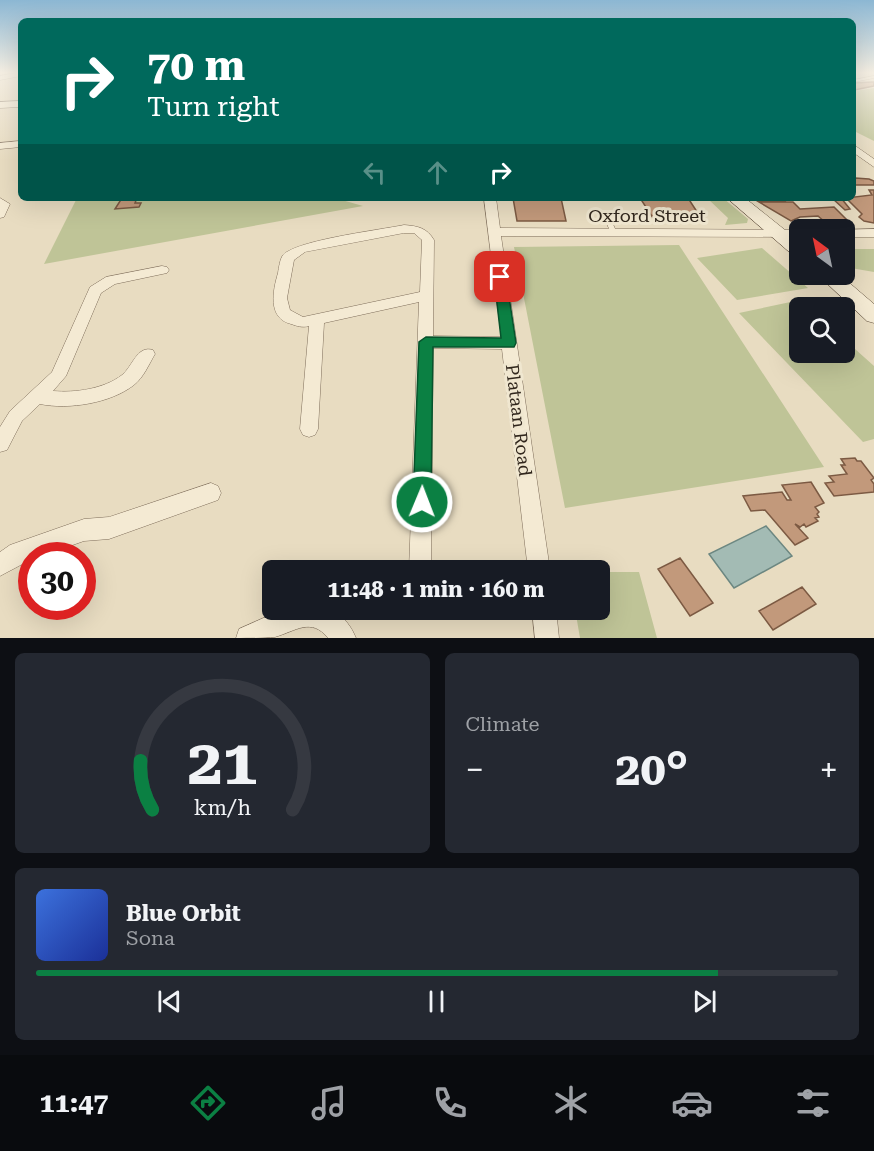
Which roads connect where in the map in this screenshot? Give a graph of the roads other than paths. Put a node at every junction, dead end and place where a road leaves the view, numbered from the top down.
1 (18, 104) edge
2 (0, 105) edge
3 (18, 144) edge
4 (0, 146) edge
5 (856, 147) edge
6 (874, 147) edge
7 (856, 149) edge
8 (874, 164) edge
9 (0, 201) edge
10 (490, 201) edge
11 (739, 201) edge
12 (605, 213) dead end
13 (0, 214) edge
14 (495, 232) junction
15 (614, 233) junction
16 (776, 233) junction
17 (789, 233) edge
18 (855, 233) edge
19 (874, 233) edge
20 (789, 243) edge
21 (162, 270) dead end
22 (839, 285) edge
23 (427, 295) junction
24 (874, 315) edge
25 (317, 319) junction
26 (426, 342) junction
27 (509, 343) junction
28 (147, 354) dead end
29 (38, 396) junction
30 (309, 429) dead end
31 (0, 444) edge
32 (211, 493) dead end
33 (420, 560) edge
34 (537, 560) edge
35 (0, 565) edge
36 (545, 620) edge
37 (248, 638) edge
38 (344, 638) edge
39 (547, 638) edge

1 - 2 street
3 - 4 street
5 - 6 street
7 - 8 street
9 - 13 street
10 - 14 street, Plataan Road
11 - 16 main road
12 - 15 lane
14 - 15 street, Oxford Street
14 - 27 street, Plataan Road
15 - 16 street, Oxford Street
16 - 17 street, Oxford Street
16 - 20 main road
18 - 19 street
21 - 29 street
22 - 24 main road
23 - 25 street
23 - 25 street
23 - 26 street
25 - 30 street
26 - 27 street
26 - 33 street
27 - 34 street, Plataan Road
28 - 29 street
29 - 31 street
32 - 35 street
36 - 39 street
37 - 38 street

